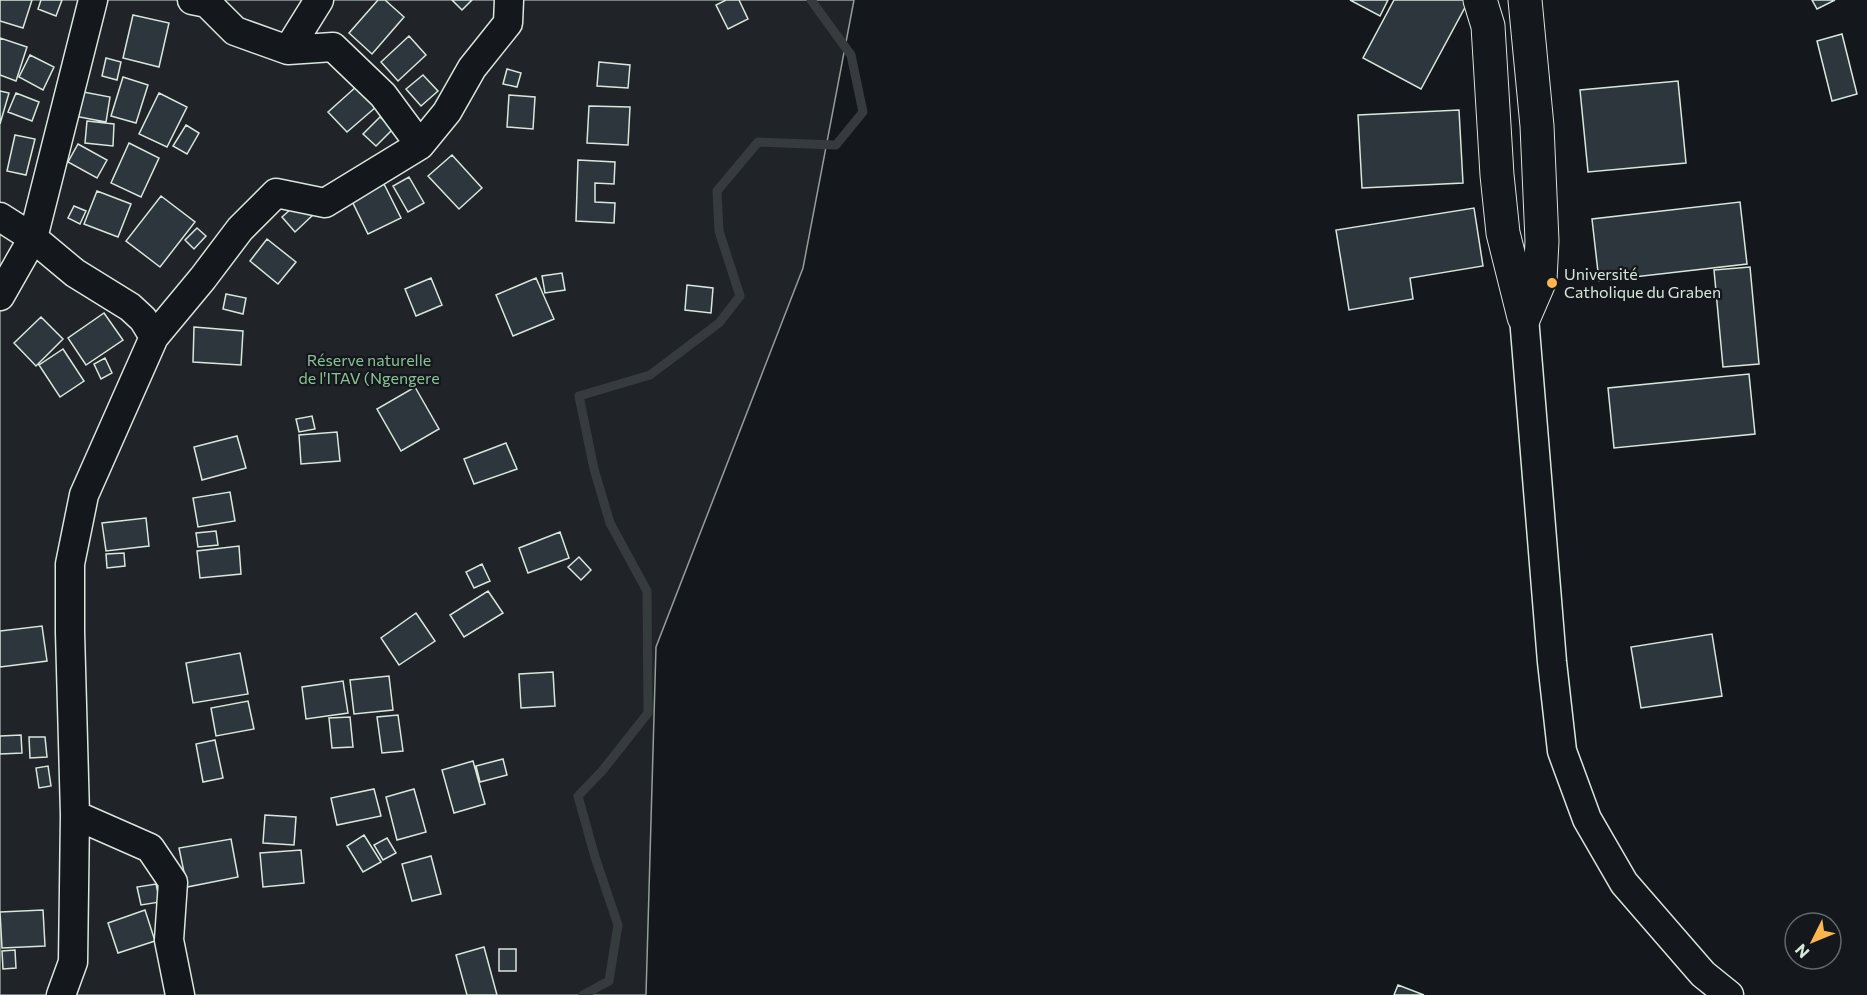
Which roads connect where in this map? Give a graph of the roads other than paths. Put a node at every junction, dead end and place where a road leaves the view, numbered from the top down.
1 (93, 0) edge
2 (192, 0) edge
3 (319, 0) edge
4 (509, 0) edge
5 (1480, 0) edge
6 (1525, 0) edge
7 (288, 50) junction
8 (420, 145) junction
9 (0, 217) edge
10 (33, 238) junction
11 (0, 296) edge
12 (1524, 317) junction
13 (154, 337) junction
14 (75, 815) junction
15 (61, 995) edge
16 (180, 995) edge
17 (1729, 995) edge

1 - 10 street
2 - 7 street
3 - 7 street
4 - 8 street
5 - 12 street
6 - 12 street
7 - 8 street
8 - 13 street
9 - 10 street
10 - 11 street
10 - 13 street
12 - 17 street
13 - 14 street
14 - 15 street
14 - 16 street

